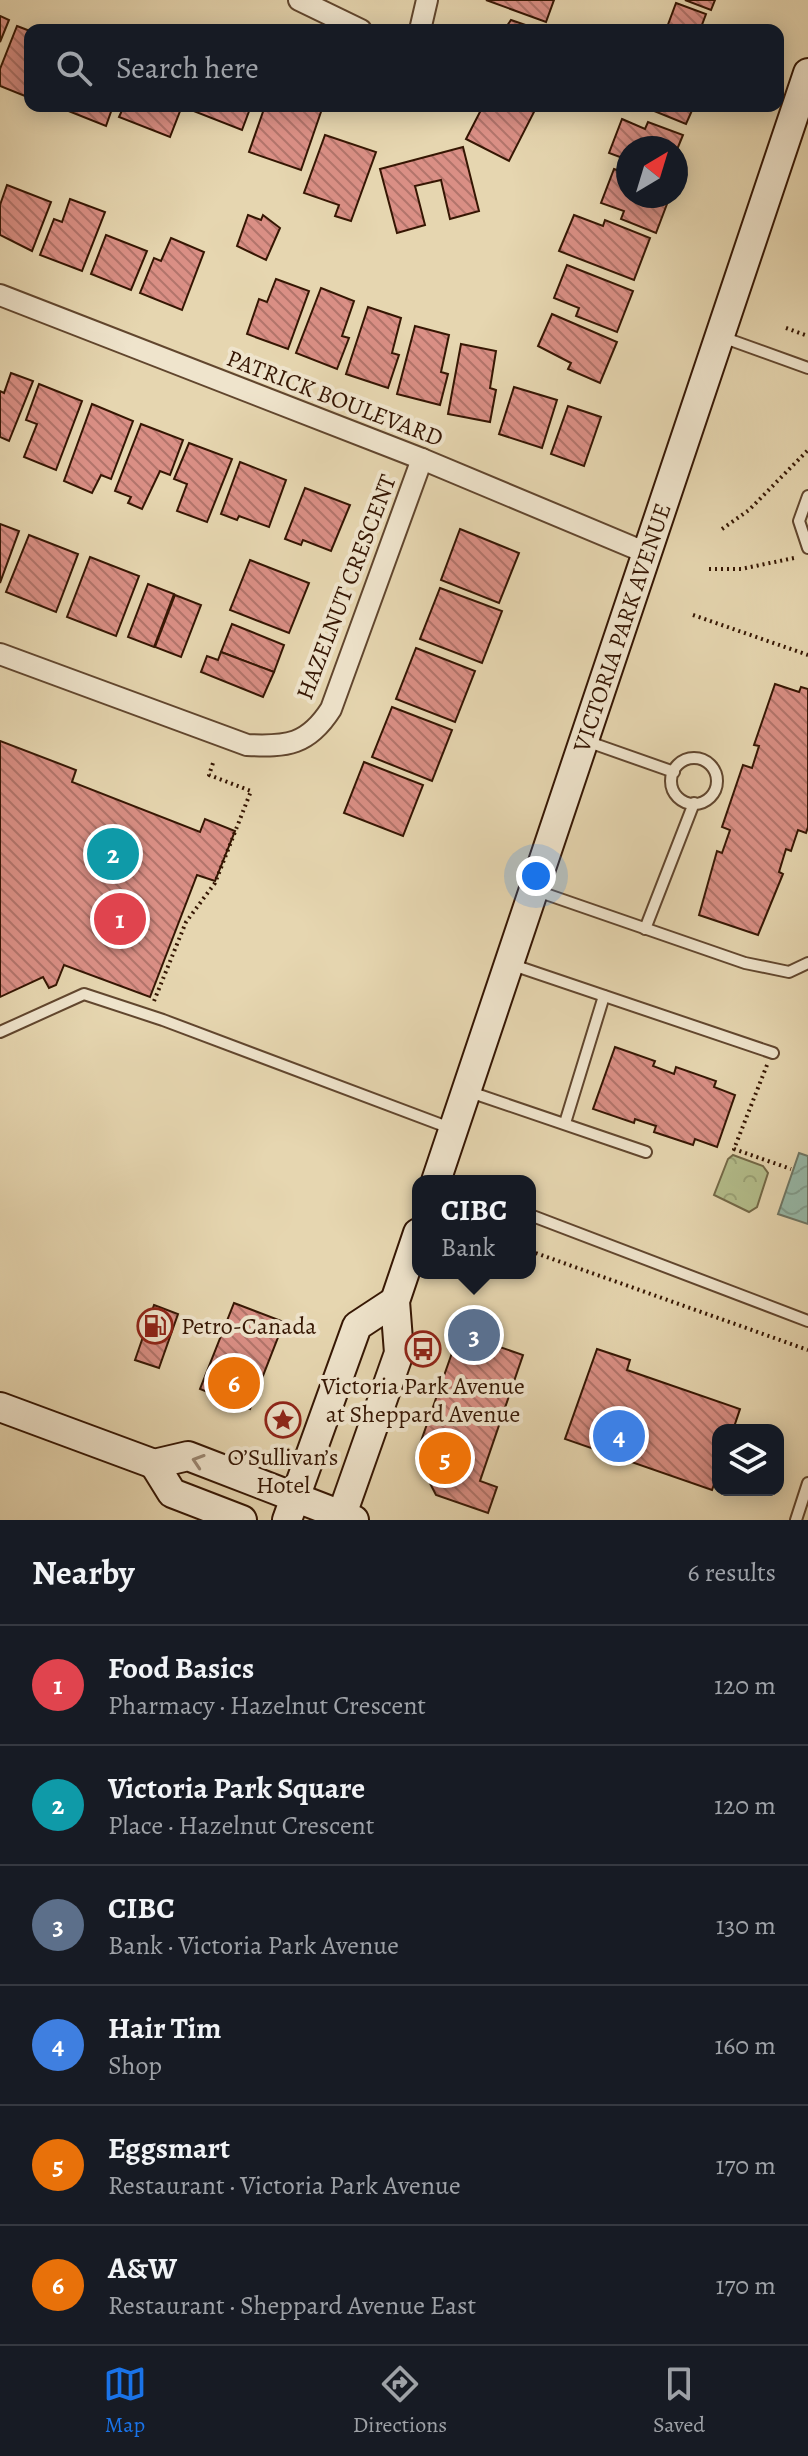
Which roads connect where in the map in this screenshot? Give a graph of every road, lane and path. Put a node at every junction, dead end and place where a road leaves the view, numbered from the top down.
1 (299, 0) edge
2 (427, 0) edge
3 (349, 24) edge
4 (421, 24) edge
5 (808, 73) edge
6 (0, 295) edge
7 (786, 328) dead end
8 (720, 336) junction
9 (808, 336) edge
10 (808, 368) edge
11 (808, 450) edge
12 (422, 459) junction
13 (808, 496) edge
14 (722, 529) dead end
15 (808, 551) edge
16 (649, 554) junction
17 (709, 569) dead end
18 (693, 615) dead end
19 (0, 654) edge
20 (808, 655) edge
21 (586, 741) junction
22 (213, 763) dead end
23 (674, 772) junction
24 (694, 803) junction
25 (535, 891) junction
26 (645, 929) junction
27 (808, 963) edge
28 (510, 964) junction
29 (604, 996) junction
30 (140, 997) dead end
31 (0, 1032) edge
32 (773, 1053) joint
33 (467, 1091) junction
34 (735, 1117) dead end
35 (745, 1119) junction
36 (565, 1123) junction
37 (454, 1129) junction
38 (646, 1152) dead end
39 (791, 1169) dead end
40 (439, 1175) edge
41 (536, 1217) edge
42 (412, 1251) edge
43 (536, 1253) edge
44 (395, 1301) junction
45 (808, 1321) edge
46 (808, 1350) edge
47 (0, 1407) edge
48 (154, 1464) junction
49 (808, 1483) edge
50 (290, 1508) edge
51 (345, 1519) edge
52 (242, 1520) edge
53 (796, 1520) edge

1 - 3 street
2 - 4 street
5 - 8 main road, VICTORIA PARK AVENUE
6 - 12 street, PATRICK BOULEVARD
7 - 9 path
8 - 10 lane
8 - 16 main road, VICTORIA PARK AVENUE
11 - 14 path
12 - 16 street, PATRICK BOULEVARD
12 - 19 street, HAZELNUT CRESCENT
13 - 15 lane
15 - 17 path
16 - 21 main road, VICTORIA PARK AVENUE
18 - 20 path
21 - 23 lane
21 - 25 main road, VICTORIA PARK AVENUE
22 - 30 path
23 - 24 lane
23 - 24 lane
24 - 26 lane
25 - 26 lane
25 - 28 main road, VICTORIA PARK AVENUE
26 - 27 lane
28 - 29 lane
28 - 33 main road, VICTORIA PARK AVENUE
29 - 32 lane
29 - 36 lane
31 - 37 lane
32 - 35 path
33 - 36 lane
33 - 37 main road, VICTORIA PARK AVENUE
34 - 35 path
35 - 39 path
36 - 38 lane
37 - 40 main road, VICTORIA PARK AVENUE
41 - 45 lane
42 - 44 main road
43 - 46 path
44 - 50 main road
44 - 51 main road
47 - 48 main road
50 -> 48 main road
48 - 52 main road
49 - 53 lane
50 - 51 main road

